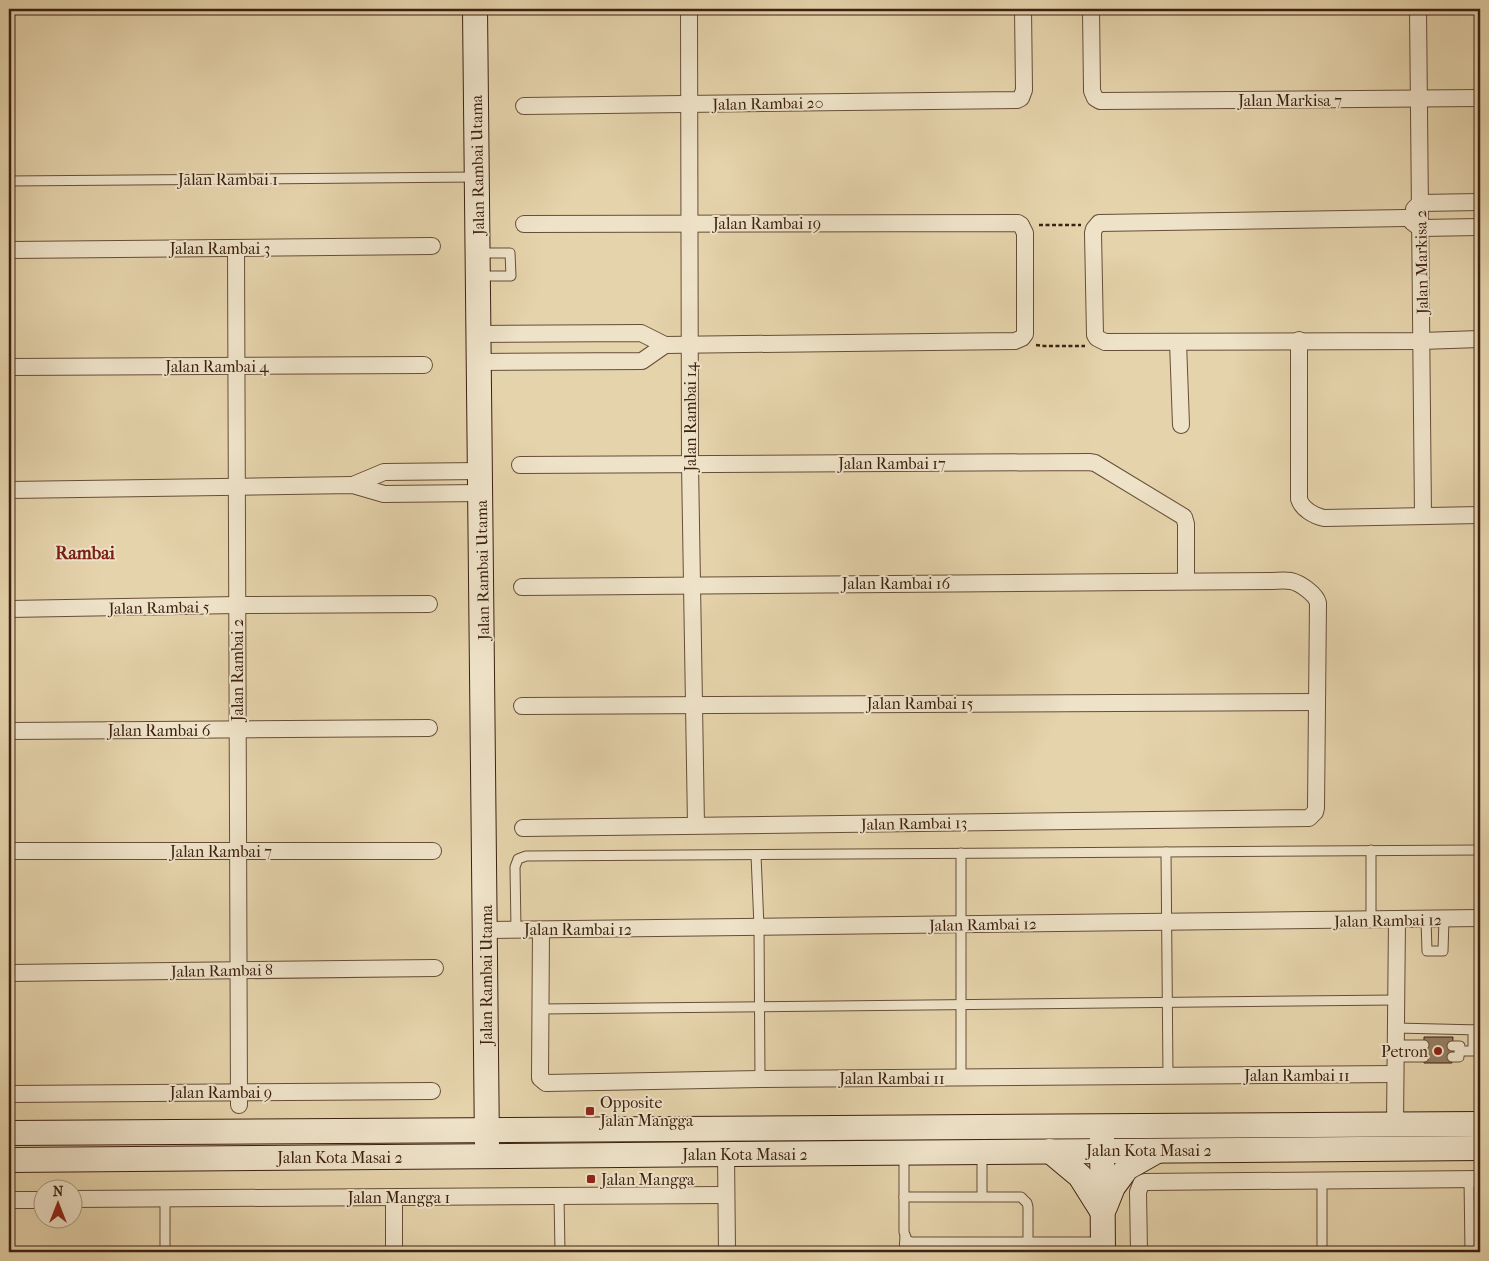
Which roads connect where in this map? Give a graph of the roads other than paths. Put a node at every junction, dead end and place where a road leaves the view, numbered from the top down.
1 (475, 9) edge
2 (689, 9) edge
3 (1024, 9) edge
4 (1091, 9) edge
5 (1418, 9) edge
6 (1480, 98) edge
7 (1419, 99) junction
8 (690, 104) junction
9 (524, 106) dead end
10 (477, 177) junction
11 (9, 180) edge
12 (1420, 202) junction
13 (1480, 202) edge
14 (1406, 218) junction
15 (690, 223) junction
16 (524, 224) dead end
17 (1480, 227) edge
18 (1420, 228) junction
19 (432, 246) dead end
20 (236, 248) junction
21 (9, 250) edge
22 (595, 333) junction
23 (479, 334) junction
24 (1480, 339) edge
25 (1299, 340) junction
26 (1422, 341) junction
27 (1178, 342) junction
28 (665, 345) junction
29 (689, 345) junction
30 (479, 362) junction
31 (596, 362) junction
32 (424, 365) dead end
33 (236, 366) junction
34 (9, 367) edge
35 (1181, 425) dead end
36 (690, 464) junction
37 (520, 465) dead end
38 (481, 482) junction
39 (353, 485) junction
40 (236, 486) junction
41 (9, 490) edge
42 (1480, 515) edge
43 (1423, 516) junction
44 (1186, 581) junction
45 (692, 585) junction
46 (522, 587) dead end
47 (429, 604) dead end
48 (237, 606) junction
49 (9, 609) edge
50 (1317, 702) junction
51 (694, 705) junction
52 (522, 706) dead end
53 (429, 728) dead end
54 (238, 730) junction
55 (9, 731) edge
56 (696, 826) junction
57 (523, 828) dead end
58 (1371, 850) junction
59 (1480, 850) edge
60 (9, 851) edge
61 (238, 851) junction
62 (433, 851) dead end
63 (1166, 852) junction
64 (961, 853) junction
65 (756, 855) junction
66 (1480, 918) edge
67 (1426, 919) junction
68 (1444, 919) junction
69 (1371, 920) junction
70 (1397, 920) junction
71 (1166, 922) junction
72 (961, 925) junction
73 (759, 927) junction
74 (516, 929) junction
75 (486, 930) junction
76 (541, 930) junction
77 (435, 968) dead end
78 (238, 970) junction
79 (9, 973) edge
80 (1396, 1000) junction
81 (1167, 1002) junction
82 (960, 1005) junction
83 (760, 1007) junction
84 (541, 1009) junction
85 (1396, 1028) junction
86 (1477, 1030) edge
87 (1424, 1046) dead end
88 (1396, 1051) junction
89 (1455, 1051) dead end
90 (1424, 1057) dead end
91 (1395, 1074) junction
92 (1168, 1076) junction
93 (961, 1077) junction
94 (760, 1079) junction
95 (432, 1091) dead end
96 (9, 1094) edge
97 (239, 1098) junction
98 (1395, 1124) junction
99 (1480, 1124) edge
100 (1102, 1126) junction
101 (487, 1130) junction
102 (32, 1133) junction
103 (9, 1134) edge
104 (1480, 1148) edge
105 (1158, 1150) junction
106 (1050, 1151) junction
107 (1102, 1151) junction
108 (904, 1152) junction
109 (982, 1152) junction
110 (726, 1154) junction
111 (488, 1156) junction
112 (9, 1160) edge
113 (32, 1160) junction
114 (1475, 1179) edge
115 (1322, 1180) junction
116 (726, 1195) junction
117 (560, 1196) junction
118 (982, 1196) junction
119 (394, 1197) junction
120 (904, 1197) junction
121 (165, 1199) junction
122 (9, 1200) edge
123 (32, 1200) edge
124 (82, 1200) edge
125 (1103, 1213) junction
126 (905, 1236) junction
127 (1028, 1243) junction
128 (1103, 1247) edge
129 (165, 1252) edge
130 (394, 1252) edge
131 (560, 1252) edge
132 (727, 1252) edge
133 (904, 1252) edge
134 (1138, 1252) edge
135 (1322, 1252) edge
136 (1470, 1252) edge

1 - 10 main road, Jalan Rambai Utama
2 - 8 street, Jalan Rambai 14
3 - 8 street, Jalan Rambai 20
4 - 7 street, Jalan Markisa 7
5 - 7 street, Jalan Markisa 2
6 - 7 street, Jalan Markisa 7
7 - 12 street, Jalan Markisa 2
8 - 9 street, Jalan Rambai 20
8 - 15 street, Jalan Rambai 14
10 - 11 lane, Jalan Rambai 1
10 - 23 main road, Jalan Rambai Utama
12 - 13 street
12 - 14 street
12 - 18 street, Jalan Markisa 2
14 - 18 street
14 - 27 street
15 - 16 street, Jalan Rambai 19
15 - 29 street, Jalan Rambai 14
15 - 29 street, Jalan Rambai 19
17 - 18 street
18 - 26 street, Jalan Markisa 2
19 - 20 street, Jalan Rambai 3
20 - 21 street, Jalan Rambai 3
20 - 33 street, Jalan Rambai 2
22 - 23 street
22 - 28 street
22 - 31 street
23 - 30 main road, Jalan Rambai Utama
24 - 26 street
25 - 26 street
25 - 27 street
25 - 43 street
26 - 43 street, Jalan Markisa 2
27 - 35 street
28 - 29 street
28 - 31 street
29 - 36 street, Jalan Rambai 14
30 - 31 street
30 - 38 main road, Jalan Rambai Utama
32 - 33 street, Jalan Rambai 4
33 - 34 street, Jalan Rambai 4
33 - 40 street, Jalan Rambai 2
36 - 37 street, Jalan Rambai 17
36 - 44 street, Jalan Rambai 17
36 - 45 street, Jalan Rambai 14
38 - 39 street
38 - 39 street
38 - 75 main road, Jalan Rambai Utama
39 - 40 street
40 - 41 street
40 - 48 street, Jalan Rambai 2
42 - 43 street
44 - 45 street, Jalan Rambai 16
44 - 50 street, Jalan Rambai 16
45 - 46 street, Jalan Rambai 16
45 - 51 street, Jalan Rambai 14
47 - 48 street, Jalan Rambai 5
48 - 49 street, Jalan Rambai 5
48 - 54 street, Jalan Rambai 2
50 - 51 street, Jalan Rambai 15
50 - 56 street, Jalan Rambai 13
51 - 52 street, Jalan Rambai 15
51 - 56 street, Jalan Rambai 14
53 - 54 street, Jalan Rambai 6
54 - 55 street, Jalan Rambai 6
54 - 61 street, Jalan Rambai 2
56 - 57 street, Jalan Rambai 13
58 - 59 lane
58 - 63 lane
58 - 69 lane
60 - 61 street, Jalan Rambai 7
61 - 62 street, Jalan Rambai 7
61 - 78 street, Jalan Rambai 2
63 - 64 lane
63 - 71 lane
64 - 65 lane
64 - 72 lane
65 - 73 lane
65 - 74 lane
66 - 68 street, Jalan Rambai 12
67 - 68 street, Jalan Rambai 12
67 - 68 lane
67 - 70 street, Jalan Rambai 12
69 - 70 street, Jalan Rambai 12
69 - 71 street, Jalan Rambai 12
70 - 80 street
71 - 72 street, Jalan Rambai 12
71 - 81 lane
72 - 73 street, Jalan Rambai 12
72 - 82 lane
73 - 76 street, Jalan Rambai 12
73 - 83 lane
74 - 75 street, Jalan Rambai 12
74 - 76 street, Jalan Rambai 12
75 - 101 main road, Jalan Rambai Utama
76 - 84 street, Jalan Rambai 11
77 - 78 street, Jalan Rambai 8
78 - 79 street, Jalan Rambai 8
78 - 97 street, Jalan Rambai 2
80 - 81 lane
80 - 85 street
81 - 82 lane
81 - 92 lane
82 - 83 lane
82 - 93 lane
83 - 84 lane
83 - 94 lane
84 - 94 street, Jalan Rambai 11
85 - 86 lane
85 - 88 street
86 - 89 lane
87 - 88 lane
88 - 90 lane
88 - 91 street
91 - 92 street, Jalan Rambai 11
91 - 98 street
92 - 93 street, Jalan Rambai 11
93 - 94 street, Jalan Rambai 11
95 - 97 street, Jalan Rambai 9
96 - 97 street, Jalan Rambai 9
98 - 99 main road, Jalan Kota Masai 2
98 - 100 main road, Jalan Kota Masai 2
100 - 101 main road, Jalan Kota Masai 2
100 - 107 main road
101 - 102 main road, Jalan Kota Masai 2
101 - 111 main road, Jalan Rambai Utama
102 - 103 main road, Jalan Kota Masai 2
102 - 113 main road
104 - 105 main road, Jalan Kota Masai 2
105 - 107 main road, Jalan Kota Masai 2
105 - 125 main road
106 - 107 main road, Jalan Kota Masai 2
106 - 109 main road, Jalan Kota Masai 2
106 - 125 main road
107 - 125 main road
108 - 109 main road, Jalan Kota Masai 2
108 - 110 main road, Jalan Kota Masai 2
108 - 120 lane
109 - 118 lane
110 - 111 main road, Jalan Kota Masai 2
110 - 116 street
111 - 113 main road, Jalan Kota Masai 2
112 - 113 main road, Jalan Kota Masai 2
114 - 115 street
114 - 136 lane
115 - 134 street
115 - 135 lane
116 - 117 street, Jalan Mangga 1
116 - 132 street
117 - 119 street, Jalan Mangga 1
117 - 131 lane
118 - 120 lane
118 - 127 lane
119 - 121 street, Jalan Mangga 1
119 - 130 street
120 - 126 lane
121 - 124 street, Jalan Mangga 1
121 - 129 lane
122 - 123 street
125 - 128 main road
126 - 127 lane
126 - 133 lane
127 - 128 lane

